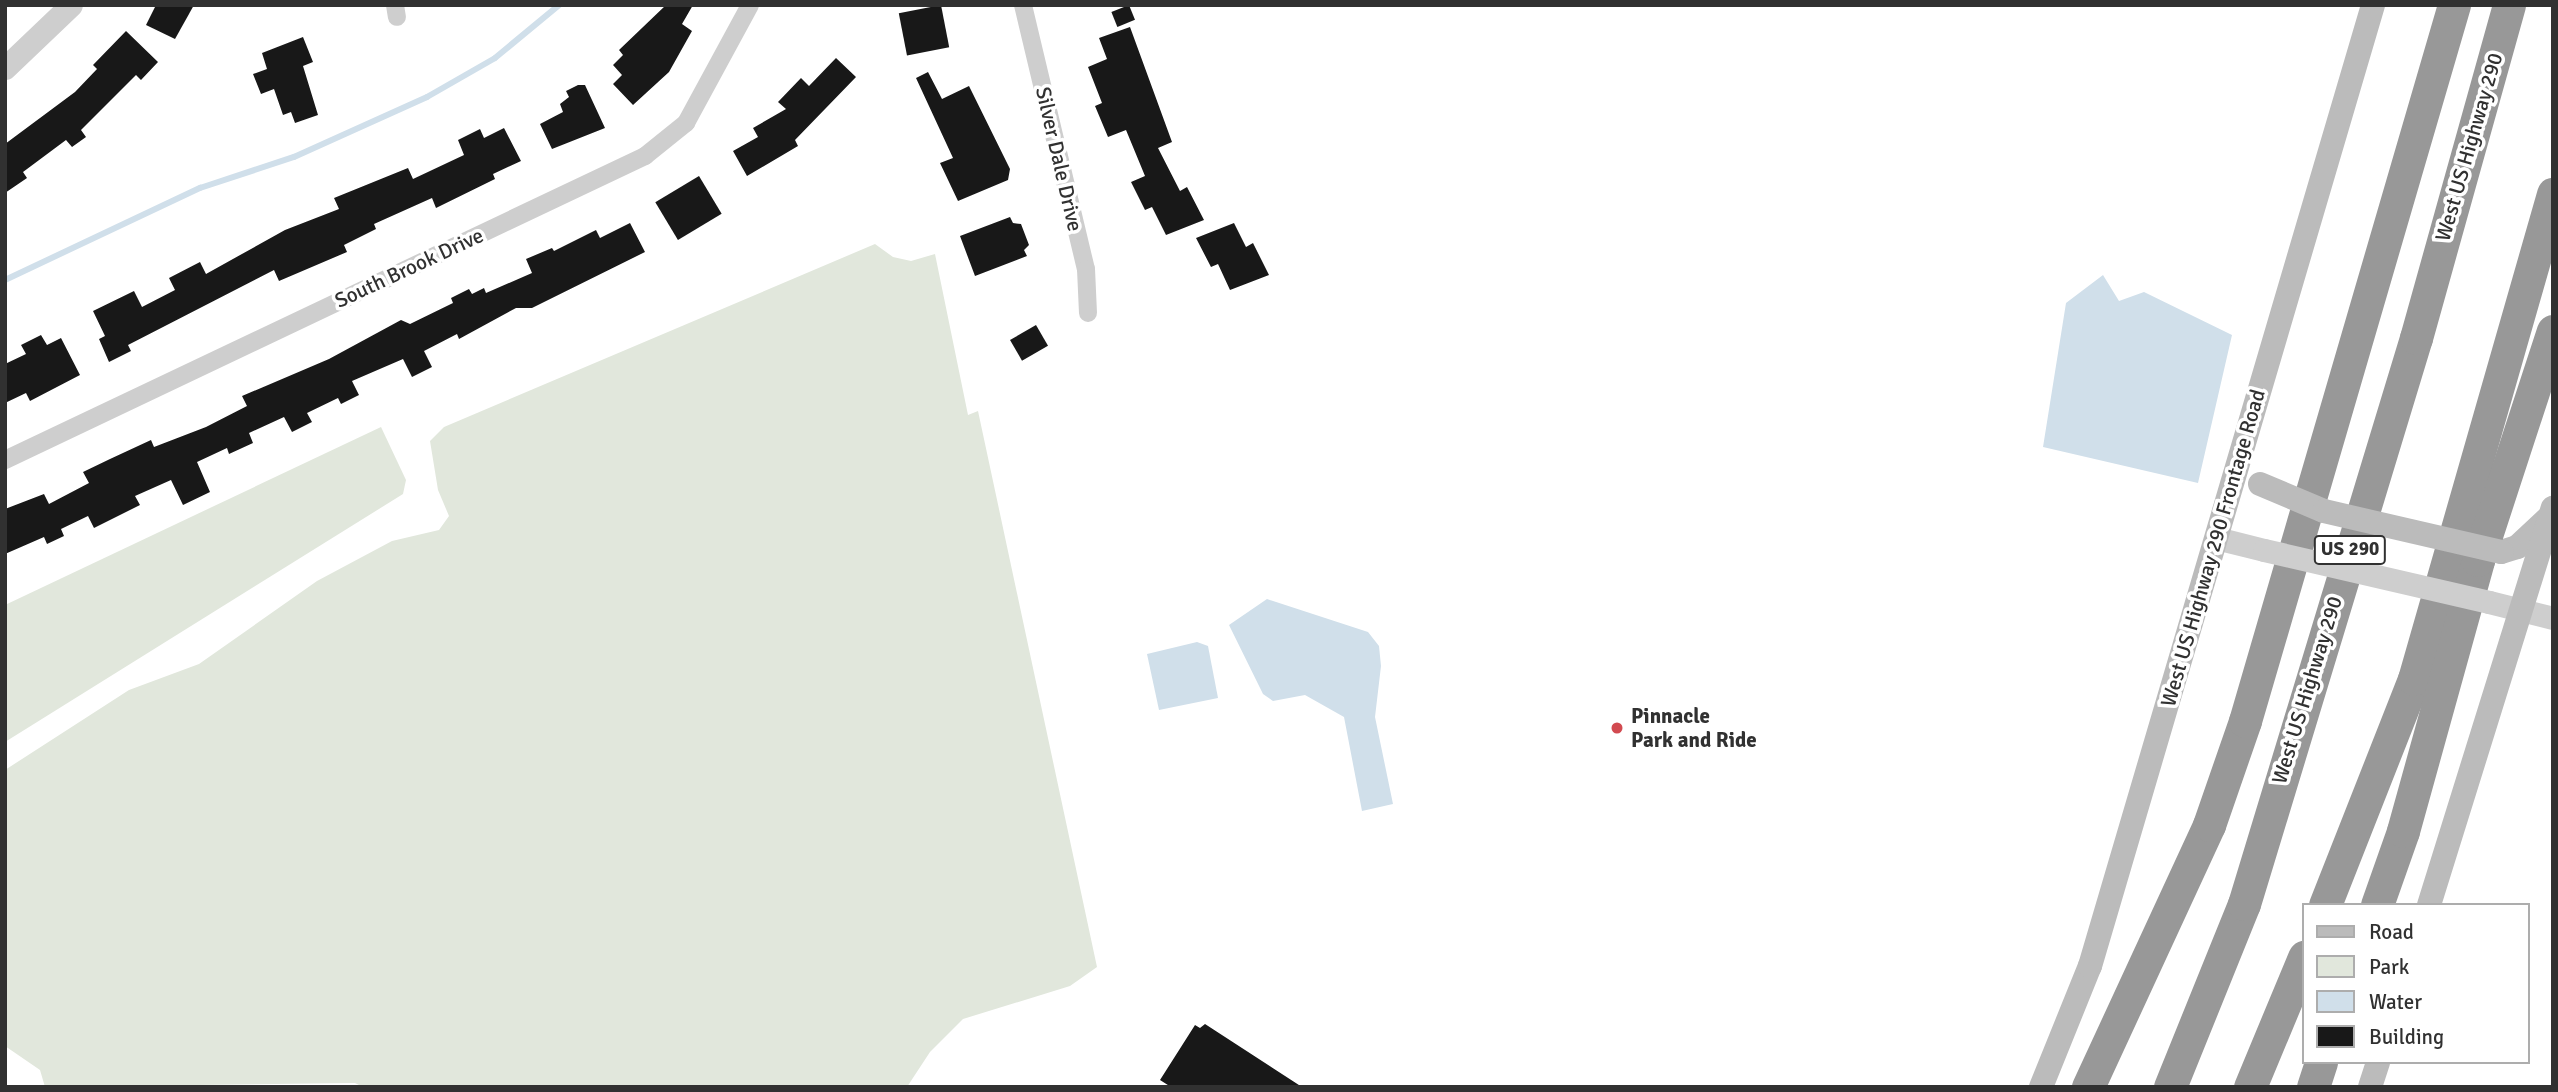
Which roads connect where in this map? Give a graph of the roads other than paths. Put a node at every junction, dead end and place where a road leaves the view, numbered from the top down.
1 (750, 5) edge
2 (1023, 5) edge
3 (2373, 5) edge
4 (2454, 5) edge
5 (2509, 5) edge
6 (68, 7) edge
7 (5, 68) edge
8 (2553, 194) edge
9 (2528, 278) junction
10 (1088, 313) dead end
11 (2553, 331) edge
12 (2245, 441) junction
13 (5, 460) edge
14 (2552, 511) edge
15 (2216, 538) junction
16 (2489, 556) junction
17 (2524, 610) junction
18 (2553, 618) edge
19 (2326, 903) edge
20 (2378, 903) edge
21 (2430, 903) edge
22 (2302, 962) edge
23 (2320, 1064) edge
24 (2377, 1064) edge
25 (2041, 1087) edge
26 (2088, 1087) edge
27 (2170, 1087) edge
28 (2250, 1087) edge
29 (2313, 1087) edge
30 (2370, 1087) edge

1 - 13 street, South Brook Drive
2 - 10 street, Silver Dale Drive
3 - 12 main road, West US Highway 290 Frontage Road
4 - 26 highway, US 290
5 - 27 highway, West US Highway 290 / US 290
6 - 7 street
8 - 9 highway
9 - 16 highway
9 - 19 highway
11 - 16 highway
12 - 15 main road, West US Highway 290 Frontage Road
12 - 16 main road, bridge
14 - 16 main road
14 - 17 main road
15 - 17 street, bridge
15 - 25 main road, West US Highway 290 Frontage Road
16 - 20 highway
17 - 18 street
17 - 21 main road
22 - 28 highway
23 - 29 highway
24 - 30 main road

